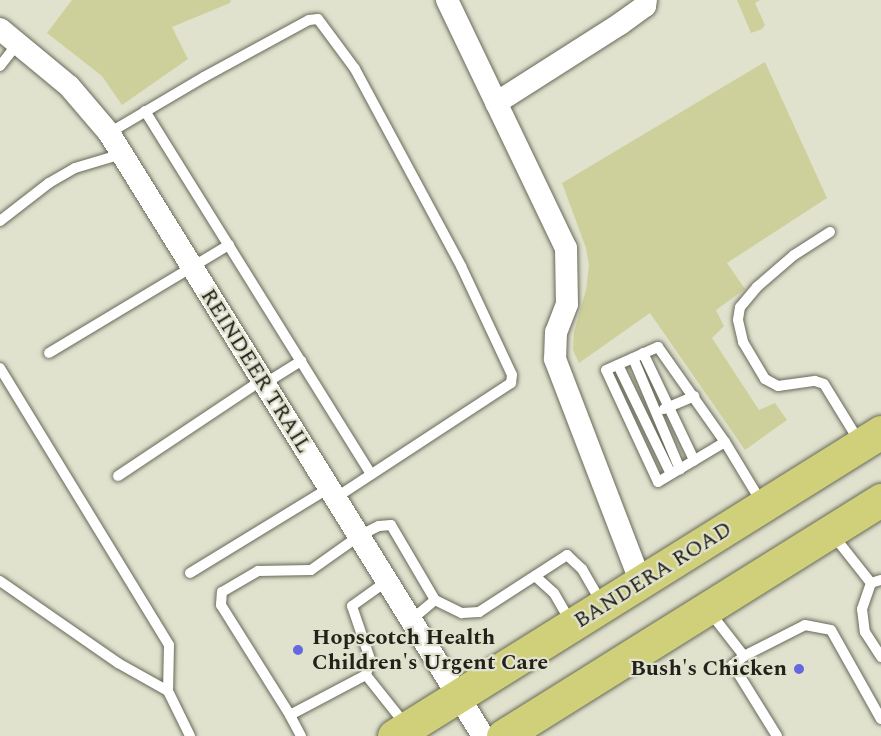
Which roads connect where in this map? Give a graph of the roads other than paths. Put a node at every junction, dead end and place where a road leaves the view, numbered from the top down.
1 (447, 0) edge
2 (646, 0) edge
3 (0, 29) edge
4 (18, 43) junction
5 (0, 66) edge
6 (496, 104) junction
7 (145, 111) junction
8 (109, 133) junction
9 (122, 154) junction
10 (0, 221) edge
11 (830, 232) dead end
12 (228, 245) junction
13 (192, 268) junction
14 (49, 353) dead end
15 (644, 354) junction
16 (633, 358) junction
17 (301, 361) junction
18 (0, 368) edge
19 (263, 382) junction
20 (694, 396) junction
21 (669, 407) junction
22 (657, 413) junction
23 (638, 421) junction
24 (871, 438) edge
25 (725, 442) junction
26 (694, 460) junction
27 (675, 471) junction
28 (371, 474) junction
29 (118, 476) dead end
30 (332, 493) junction
31 (881, 500) edge
32 (764, 506) junction
33 (831, 532) junction
34 (359, 536) junction
35 (190, 573) dead end
36 (535, 576) junction
37 (0, 581) edge
38 (387, 581) junction
39 (876, 581) edge
40 (642, 583) junction
41 (435, 600) junction
42 (604, 606) junction
43 (707, 609) junction
44 (411, 620) junction
45 (573, 626) junction
46 (744, 656) junction
47 (881, 657) edge
48 (366, 675) junction
49 (168, 691) junction
50 (458, 696) junction
51 (290, 715) junction
52 (881, 719) edge
53 (401, 732) edge
54 (500, 735) edge
55 (190, 736) edge
56 (301, 736) edge
57 (777, 736) edge

1 - 6 street
2 - 6 street
3 - 4 street, REINDEER TRAIL
4 - 5 lane
4 - 8 street, REINDEER TRAIL
6 - 40 street
7 - 8 lane
7 - 12 lane
7 - 28 lane
8 - 9 street, REINDEER TRAIL
9 - 10 lane
9 - 13 street, REINDEER TRAIL
11 - 24 lane
12 - 13 lane
12 - 17 lane
13 - 14 lane
13 - 19 street, REINDEER TRAIL
15 - 16 lane
15 - 20 lane
15 - 21 lane
16 - 22 lane
16 - 23 lane
17 - 19 lane
17 - 28 lane
18 - 49 lane
19 - 29 lane
19 - 30 street, REINDEER TRAIL
20 - 21 lane
20 - 25 lane
21 - 22 lane
21 - 26 lane
22 - 23 lane
22 - 27 lane
23 - 27 lane
24 - 32 main road, BANDERA ROAD
25 - 26 lane
25 - 32 lane
26 - 27 lane
28 - 30 lane
30 - 34 street, REINDEER TRAIL
30 - 35 lane
31 - 33 main road
32 - 40 main road, BANDERA ROAD
33 - 39 lane
33 - 43 main road
34 - 38 street, REINDEER TRAIL
34 - 41 lane
34 - 51 lane
36 - 41 lane
36 - 42 lane
36 - 45 lane
37 - 49 lane
38 - 44 street, REINDEER TRAIL
38 - 48 lane
39 - 47 lane
40 - 42 main road, BANDERA ROAD
41 - 44 lane
42 - 45 main road, BANDERA ROAD
43 - 46 lane
43 - 54 main road
44 - 50 street, REINDEER TRAIL
45 - 50 main road, BANDERA ROAD
46 - 52 lane
46 - 57 lane
48 - 51 lane
48 - 53 lane
49 - 55 lane
50 - 53 main road, BANDERA ROAD
50 - 54 street, REINDEER TRAIL
51 - 56 lane

